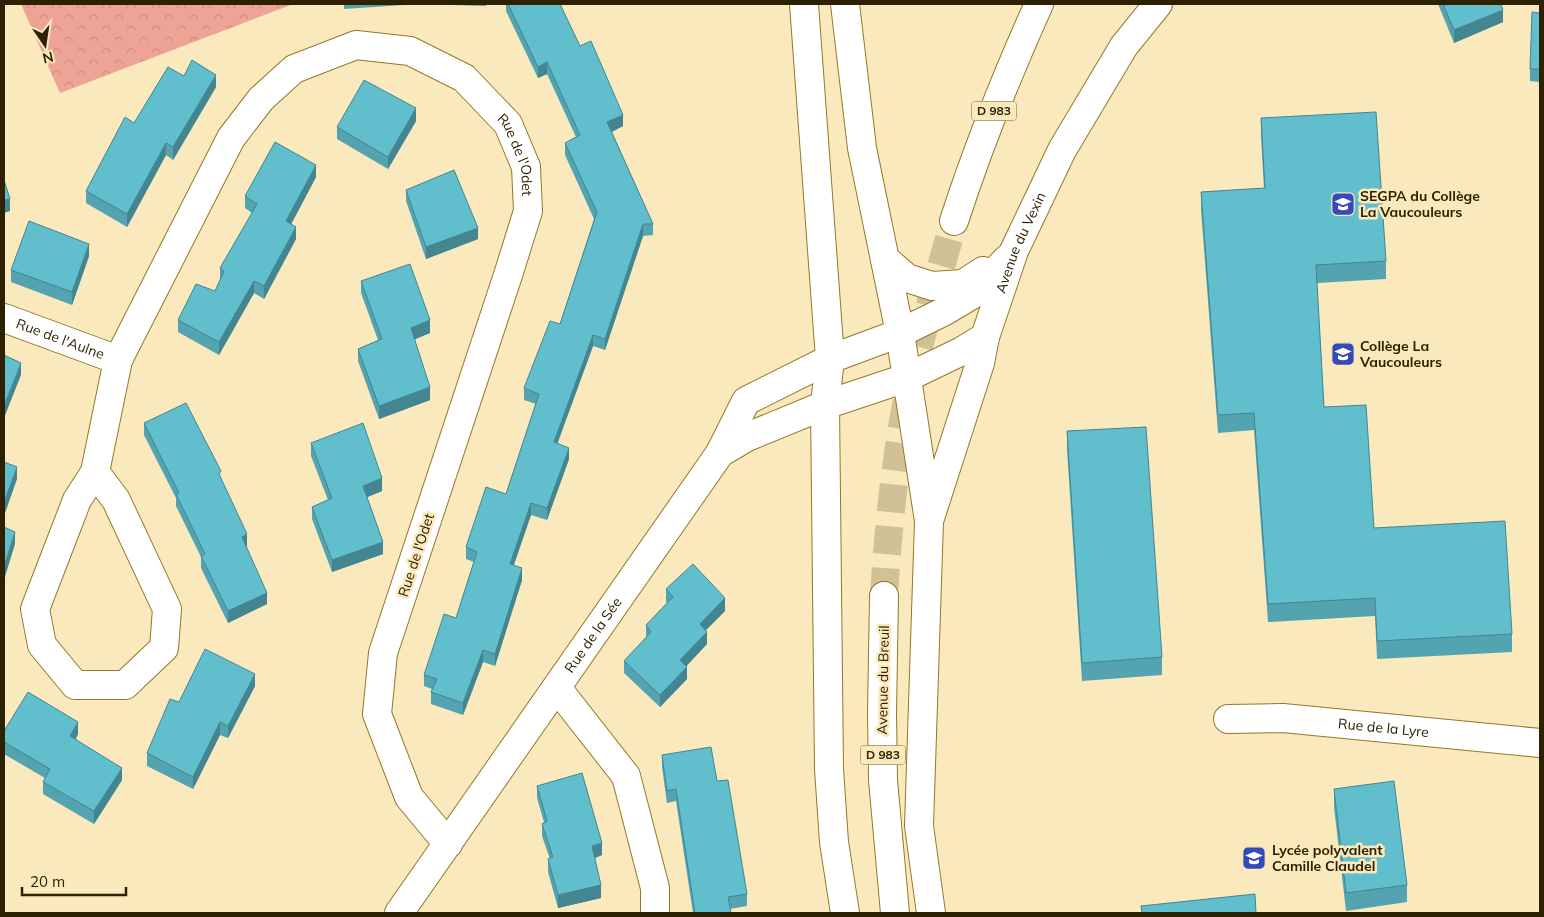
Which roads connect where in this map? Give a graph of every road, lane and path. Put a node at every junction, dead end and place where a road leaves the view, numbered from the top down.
1 (804, 4) edge
2 (845, 4) edge
3 (1040, 4) edge
4 (1158, 4) edge
5 (954, 221) tunnel mouth
6 (1014, 251) junction
7 (885, 259) junction
8 (4, 318) edge
9 (900, 333) junction
10 (985, 337) junction
11 (830, 359) junction
12 (118, 360) junction
13 (906, 378) junction
14 (825, 405) junction
15 (720, 453) junction
16 (95, 472) junction
17 (929, 521) junction
18 (884, 596) tunnel mouth
19 (557, 688) junction
20 (1228, 719) dead end
21 (1540, 743) edge
22 (448, 844) junction
23 (399, 913) edge
24 (655, 913) edge
25 (845, 913) edge
26 (895, 913) edge
27 (931, 913) edge

1 - 11 street
2 - 7 street
3 - 5 street, D 983
4 - 6 street, Avenue du Vexin
6 - 7 street
6 - 9 street
6 - 10 street, Avenue du Vexin
7 - 9 street
8 - 12 street, Rue de l'Aulne
9 - 11 street
9 - 13 street
10 - 13 street
10 - 17 street, Avenue du Vexin
11 - 14 street
11 - 15 street
12 - 16 street, Rue de l'Odet
12 - 22 street, Rue de l'Odet
13 - 14 street
13 - 17 street
14 - 15 street, Rue de la Sée
14 - 25 street
15 - 19 street, Rue de la Sée
16 - 16 street, Rue de l'Odet
17 - 27 street
18 - 26 street, Avenue du Breuil / D 983
19 - 22 street, Rue de la Sée
19 - 24 street
20 - 21 street, Rue de la Lyre
22 - 23 street, Rue de la Sée

